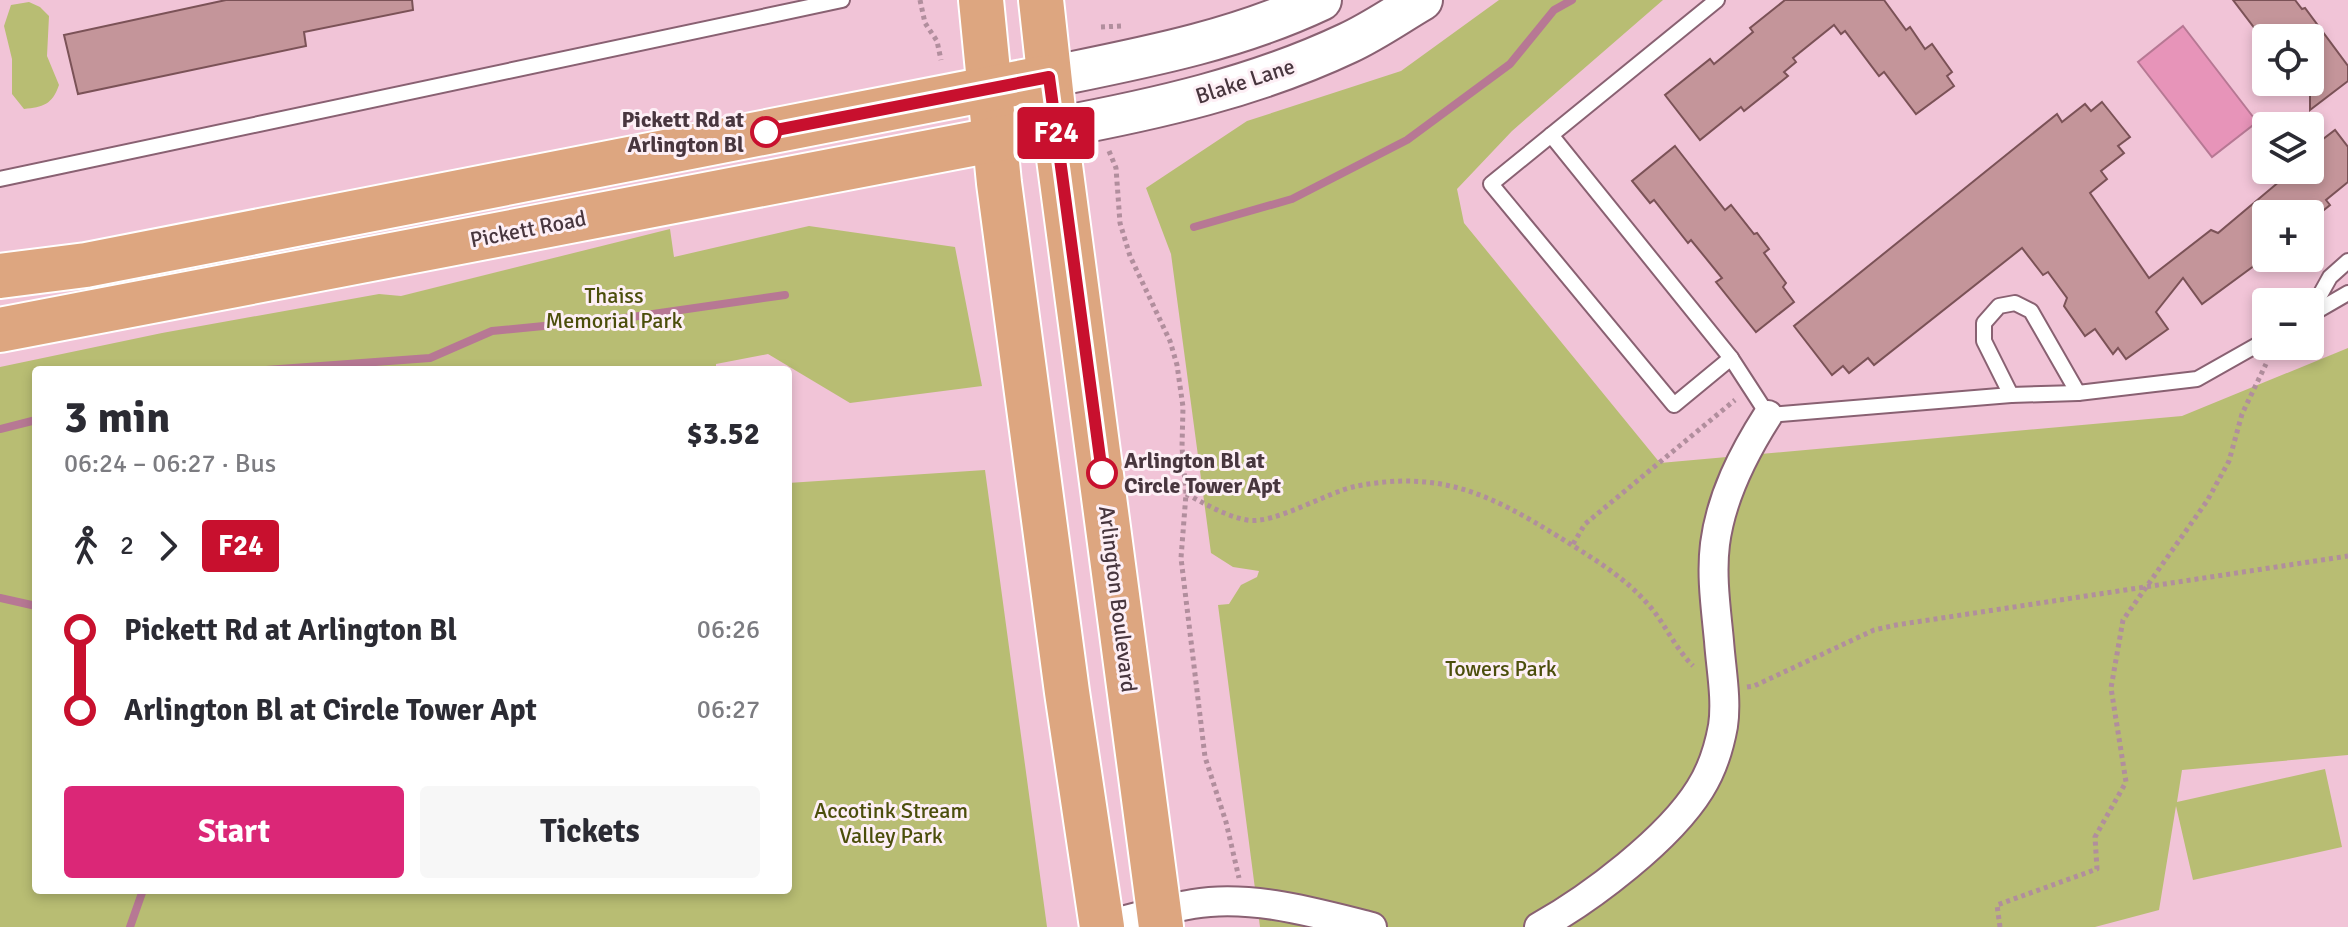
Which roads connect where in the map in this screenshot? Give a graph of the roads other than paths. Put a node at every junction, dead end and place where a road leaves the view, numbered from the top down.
1 (842, 0) edge
2 (981, 0) edge
3 (1041, 0) edge
4 (1321, 0) edge
5 (1422, 0) edge
6 (1717, 0) edge
7 (1049, 77) junction
8 (990, 90) junction
9 (1055, 128) junction
10 (1551, 135) junction
11 (994, 138) junction
12 (0, 179) edge
13 (2348, 261) edge
14 (0, 276) edge
15 (2324, 288) edge
16 (2348, 293) edge
17 (2324, 306) edge
18 (0, 330) edge
19 (2252, 349) edge
20 (1731, 358) junction
21 (2078, 393) junction
22 (2011, 395) junction
23 (1768, 415) junction
24 (1160, 920) edge
25 (1102, 926) edge
26 (1372, 927) edge
27 (1539, 927) edge

1 - 12 lane
2 - 8 main road
3 - 7 main road, Arlington Boulevard
4 - 7 main road
5 - 9 main road, Blake Lane
6 - 10 lane
7 - 8 main road
7 - 9 main road, Arlington Boulevard
8 - 11 main road
8 - 14 main road
9 - 11 main road, Pickett Road
9 - 24 main road, Arlington Boulevard
10 - 20 lane
10 - 20 lane
11 - 18 main road, Pickett Road
11 - 25 main road
13 - 15 lane
16 - 17 lane
19 - 21 lane
20 - 23 lane
21 - 22 lane
21 - 22 lane
22 - 23 lane
23 - 27 street
24 - 25 street
24 - 26 street

